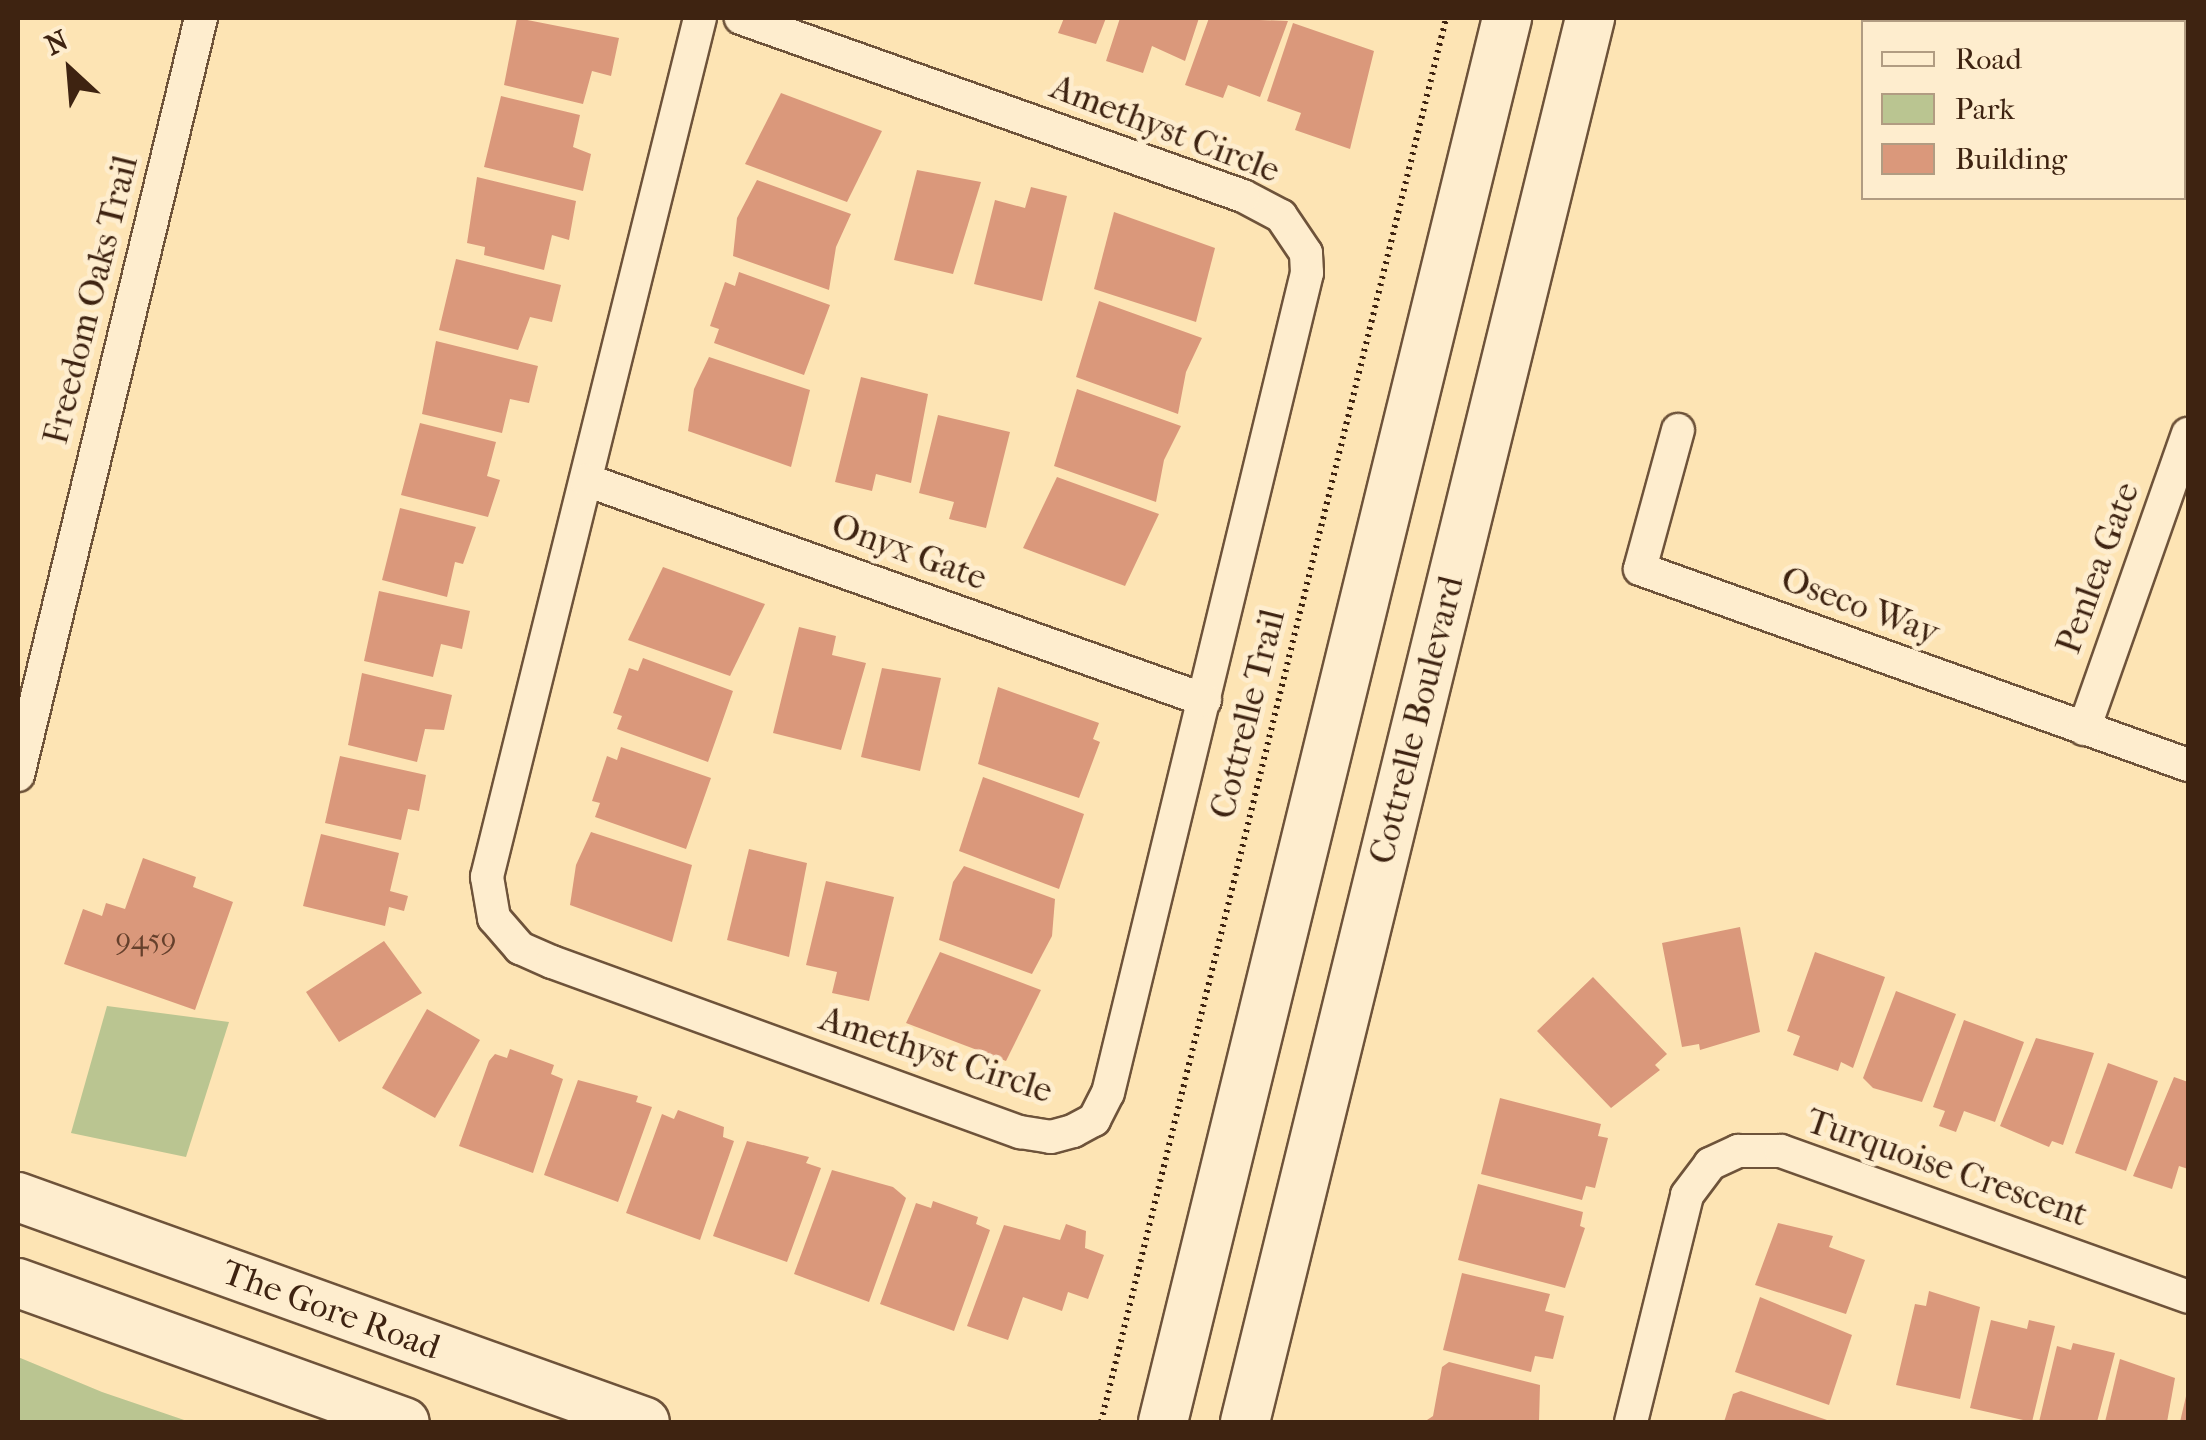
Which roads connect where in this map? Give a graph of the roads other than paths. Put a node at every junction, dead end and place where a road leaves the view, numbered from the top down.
1 (201, 18) edge
2 (700, 18) edge
3 (741, 18) edge
4 (1507, 18) edge
5 (1590, 18) edge
6 (1678, 430) dead end
7 (2188, 434) edge
8 (586, 480) junction
9 (1205, 700) junction
10 (2084, 729) junction
11 (2188, 765) edge
12 (18, 776) edge
13 (18, 1197) edge
14 (18, 1284) edge
15 (2188, 1296) edge
16 (405, 1422) edge
17 (645, 1422) edge
18 (1163, 1422) edge
19 (1245, 1422) edge
20 (1630, 1422) edge

1 - 12 street, Freedom Oaks Trail
2 - 8 street, Amethyst Circle
3 - 9 street, Amethyst Circle
4 - 18 main road
5 - 19 main road, Cottrelle Boulevard
6 - 10 street, Oseco Way
7 - 10 street, Penlea Gate
8 - 9 street, Onyx Gate
8 - 9 street, Amethyst Circle
10 - 11 street, Oseco Way
13 - 17 main road, The Gore Road
14 - 16 main road
15 - 20 street, Turquoise Crescent

